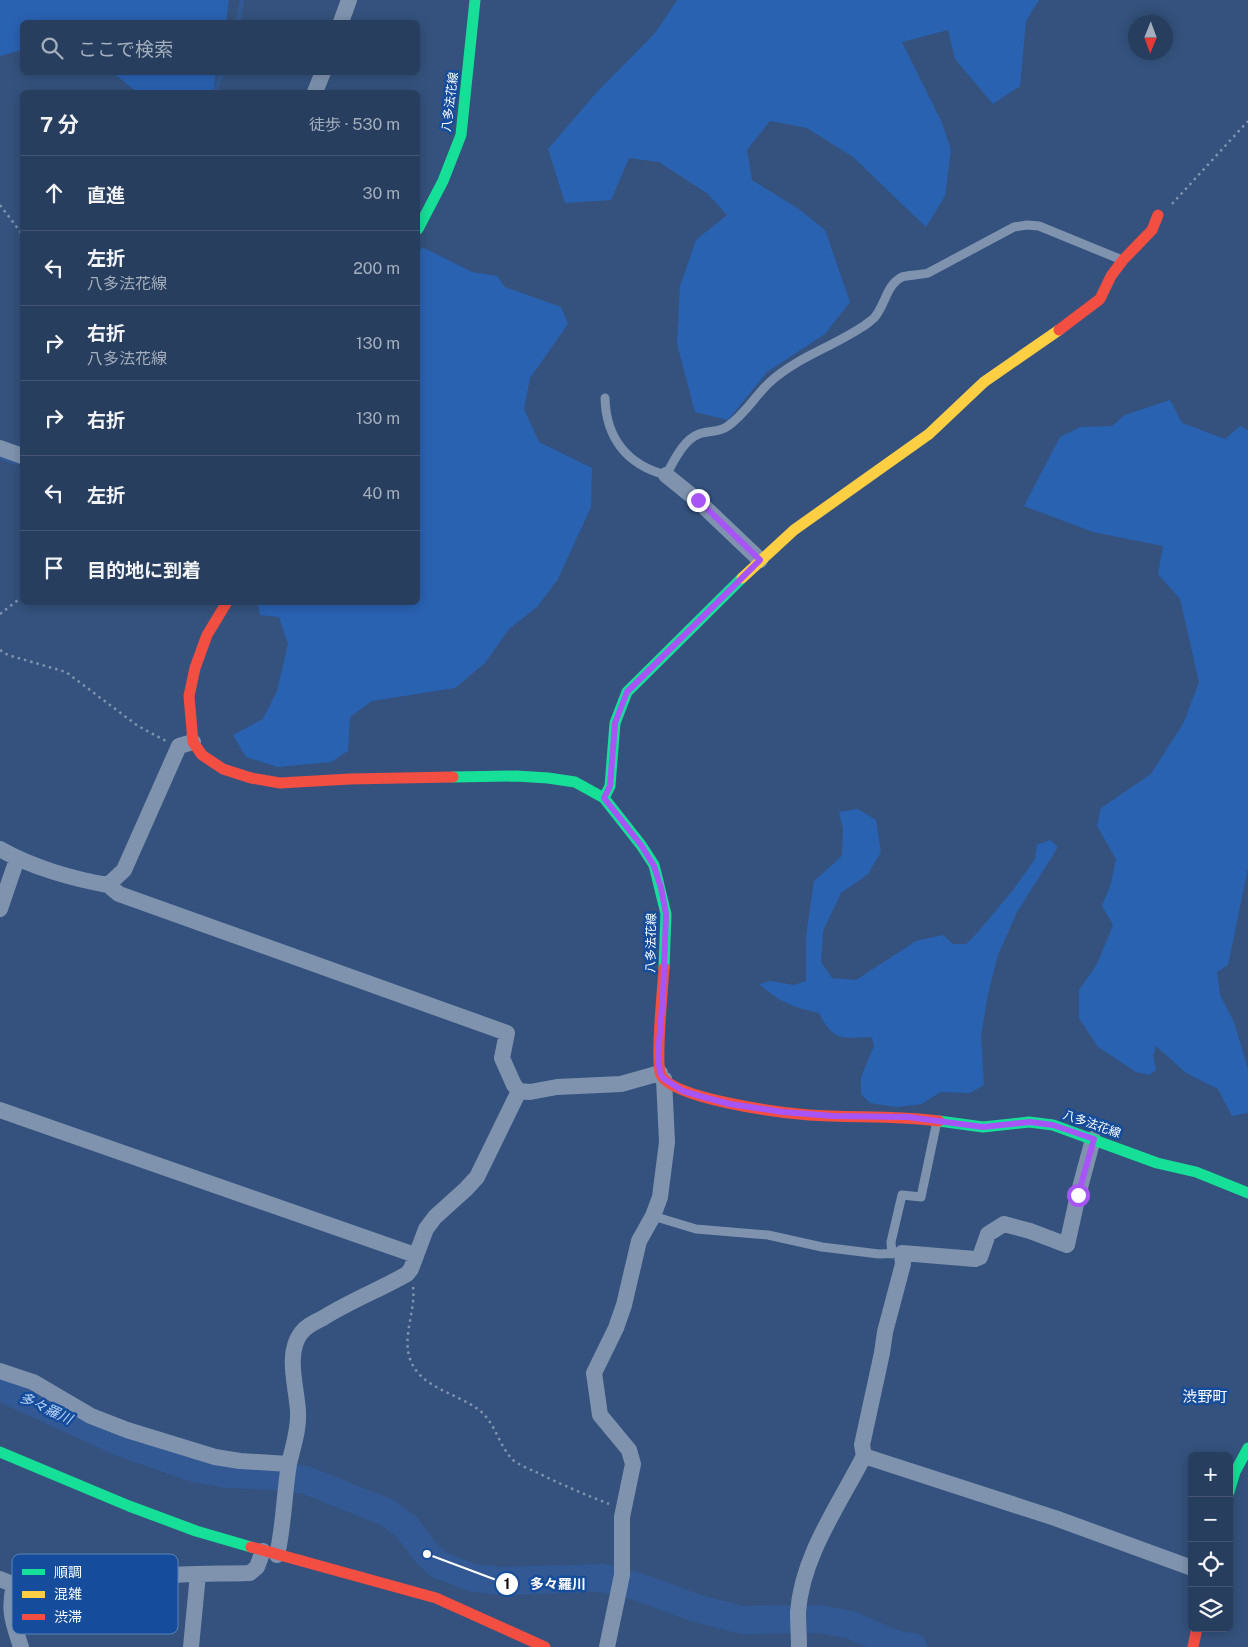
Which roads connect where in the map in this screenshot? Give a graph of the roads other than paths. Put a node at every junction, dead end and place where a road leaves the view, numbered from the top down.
1 (350, 0) edge
2 (475, 0) edge
3 (342, 20) edge
4 (322, 75) edge
5 (316, 90) edge
6 (1158, 216) road end
7 (420, 225) edge
8 (1123, 260) junction
9 (605, 398) dead end
10 (666, 475) junction
11 (760, 560) junction
12 (225, 605) edge
13 (186, 744) junction
14 (604, 798) junction
15 (0, 849) edge
16 (17, 859) junction
17 (108, 885) junction
18 (0, 909) edge
19 (662, 1076) junction
20 (519, 1091) junction
21 (0, 1110) edge
22 (936, 1121) junction
23 (1094, 1139) junction
24 (1248, 1192) edge
25 (653, 1216) junction
26 (897, 1254) junction
27 (415, 1255) junction
28 (0, 1371) edge
29 (1248, 1448) edge
30 (0, 1452) edge
31 (864, 1456) junction
32 (288, 1473) junction
33 (1233, 1479) edge
34 (270, 1553) junction
35 (1188, 1567) edge
36 (198, 1574) junction
37 (178, 1575) edge
38 (7, 1582) edge
39 (12, 1618) edge
40 (1196, 1632) edge
41 (17, 1634) edge
42 (799, 1640) edge
43 (21, 1647) edge
44 (191, 1647) edge
45 (545, 1647) edge
46 (607, 1647) edge
47 (1193, 1647) edge

1 - 3 street
2 - 7 main road, 八多法花線
4 - 5 street
6 - 8 main road
8 - 10 lane
8 - 11 main road
9 - 10 lane
10 - 11 street
11 - 14 main road
12 - 13 main road
13 - 14 main road, 八多法花線
13 - 17 street
14 - 19 main road, 八多法花線
15 - 16 street
16 - 17 street
16 - 18 street
17 - 20 street
19 - 20 street
19 - 22 main road, 八多法花線
19 - 25 street
20 - 27 street
21 - 27 street
22 - 23 main road, 八多法花線
22 - 26 lane
23 - 24 main road, 八多法花線
23 - 26 street
25 - 26 lane
25 - 46 street
26 - 31 street
27 - 32 street
28 - 32 street
29 - 33 main road
30 - 34 main road
31 - 35 street
31 - 42 street
32 - 34 street
34 - 36 street
34 - 45 main road
36 - 37 street
36 - 44 street
38 - 39 street
40 - 47 main road
41 - 43 street

